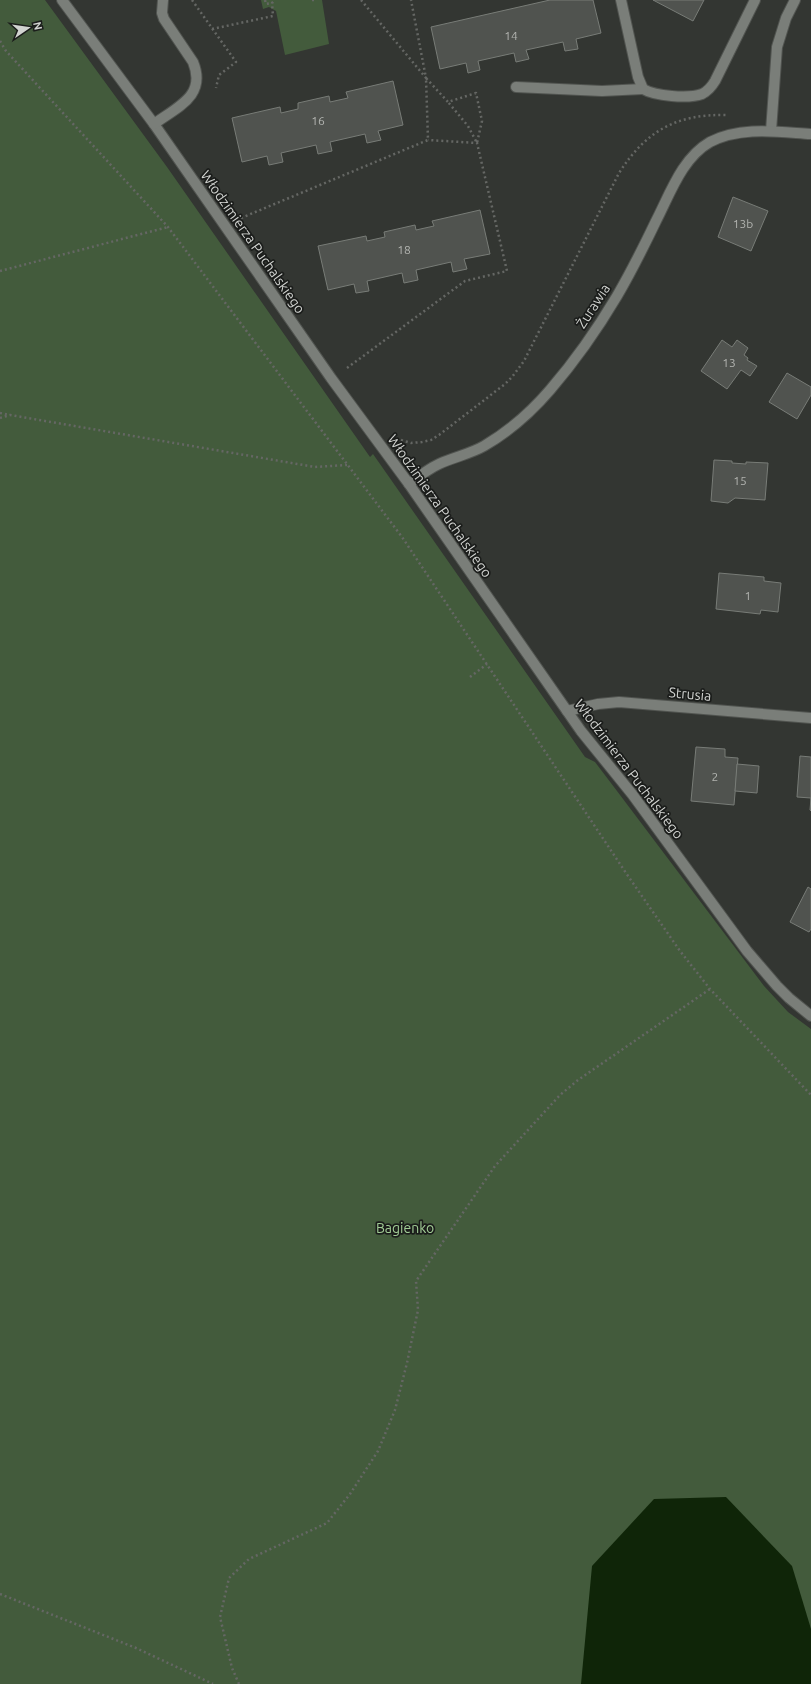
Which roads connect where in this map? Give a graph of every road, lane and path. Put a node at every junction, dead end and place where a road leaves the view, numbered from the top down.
1 (62, 0) edge
2 (163, 0) edge
3 (192, 0) edge
4 (265, 0) edge
5 (275, 0) edge
6 (361, 0) edge
7 (411, 0) edge
8 (621, 0) edge
9 (756, 0) edge
10 (795, 0) edge
11 (272, 3) junction
12 (0, 41) edge
13 (426, 78) junction
14 (516, 87) dead end
15 (643, 89) junction
16 (448, 102) junction
17 (726, 115) dead end
18 (154, 124) junction
19 (771, 131) junction
20 (811, 134) edge
21 (428, 140) junction
22 (477, 143) junction
23 (243, 225) dead end
24 (168, 227) junction
25 (0, 271) edge
26 (350, 375) dead end
27 (0, 413) edge
28 (10, 415) junction
29 (0, 418) edge
30 (396, 437) dead end
31 (348, 465) junction
32 (409, 484) junction
33 (488, 664) junction
34 (470, 677) dead end
35 (567, 711) junction
36 (811, 718) edge
37 (710, 989) junction
38 (811, 1016) edge
39 (811, 1095) edge
40 (0, 1594) edge
41 (213, 1684) edge
42 (239, 1684) edge

1 - 18 street, Włodzimierza Puchalskiego
2 - 18 street
3 - 11 path
4 - 11 path
5 - 11 path
6 - 13 path
7 - 13 path
8 - 15 street
9 - 15 street
10 - 19 street
12 - 24 path
13 - 16 path
13 - 21 path
14 - 15 street
16 - 22 path
16 - 22 path
17 - 30 path
18 - 32 street, Włodzimierza Puchalskiego
19 - 20 street, Żurawia
19 - 32 street, Żurawia
21 - 22 path
21 - 23 path
22 - 26 path
24 - 25 path
24 - 31 path
27 - 28 path
28 - 29 path
28 - 31 path
31 - 33 path
32 - 35 street, Włodzimierza Puchalskiego
33 - 34 path
33 - 37 path
35 - 36 street, Strusia
35 - 38 street, Włodzimierza Puchalskiego
37 - 39 path
37 - 42 path
40 - 41 path

